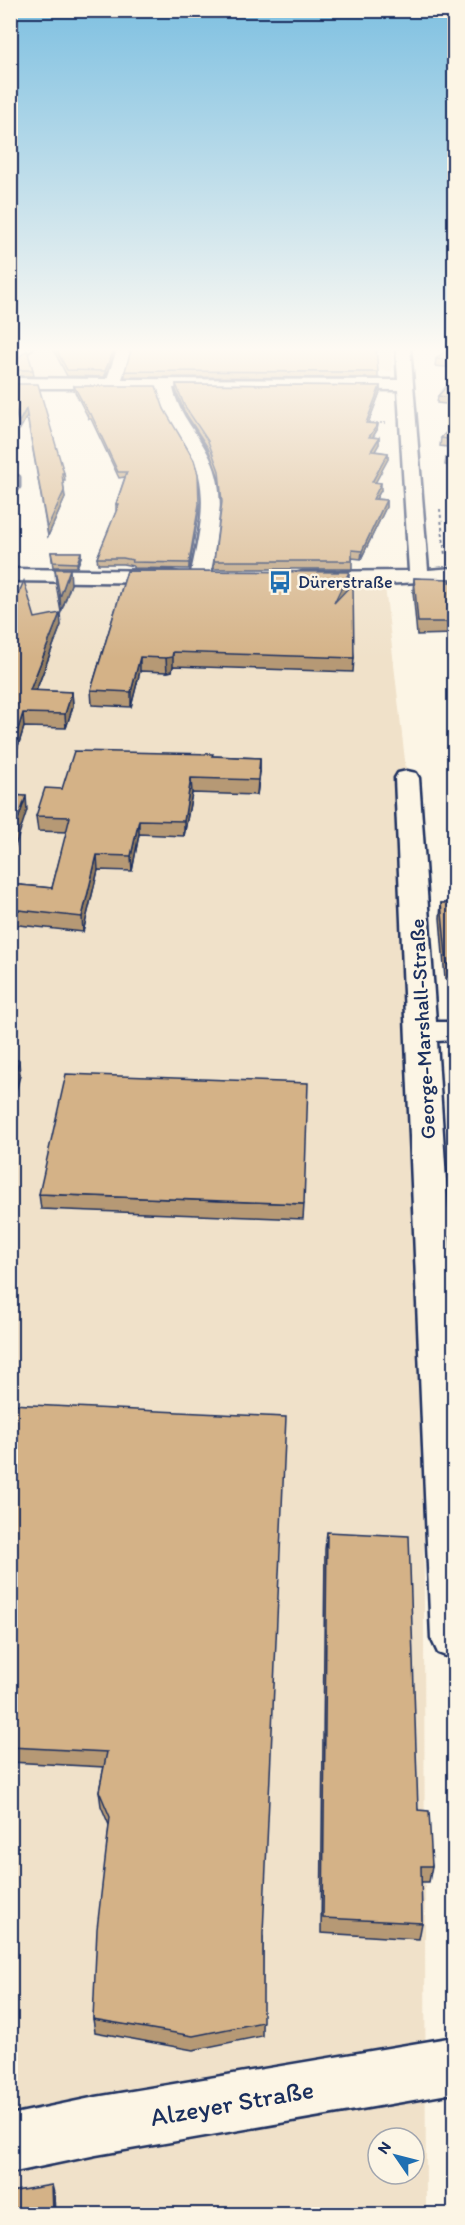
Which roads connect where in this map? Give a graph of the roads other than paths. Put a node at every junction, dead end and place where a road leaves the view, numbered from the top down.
1 (197, 451) edge
2 (411, 451) edge
3 (10, 477) edge
4 (10, 487) edge
5 (454, 574) edge
6 (10, 575) edge
7 (419, 576) junction
8 (200, 577) junction
9 (223, 577) edge
10 (281, 578) edge
11 (407, 778) dead end
12 (438, 1031) edge
13 (449, 1404) edge
14 (454, 1638) edge
15 (454, 2065) edge
16 (10, 2144) edge

1 - 8 street
2 - 7 street
3 - 4 street
5 - 7 street
6 - 8 street
7 - 10 street
8 - 9 street
11 - 12 street, George-Marshall-Straße
12 - 13 street, George-Marshall-Straße
13 - 14 street, George-Marshall-Straße
15 - 16 street, Alzeyer Straße

